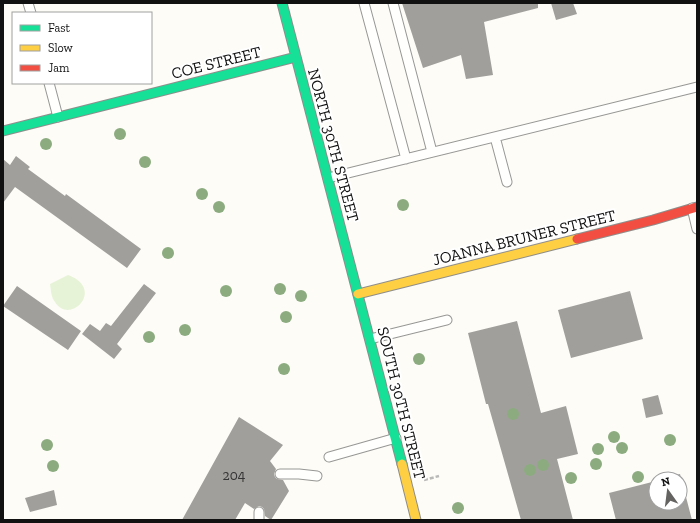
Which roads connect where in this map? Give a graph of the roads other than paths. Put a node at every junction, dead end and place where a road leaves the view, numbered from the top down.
1 (282, 3) edge
2 (364, 3) edge
3 (393, 3) edge
4 (296, 57) junction
5 (49, 84) edge
6 (697, 87) edge
7 (58, 117) junction
8 (3, 131) edge
9 (495, 137) junction
10 (432, 152) junction
11 (406, 159) junction
12 (328, 178) junction
13 (507, 182) dead end
14 (694, 208) edge
15 (697, 229) edge
16 (358, 294) junction
17 (447, 320) dead end
18 (370, 339) junction
19 (396, 438) junction
20 (329, 457) dead end
21 (280, 474) dead end
22 (318, 476) dead end
23 (416, 520) edge

1 - 4 street, NORTH 30TH STREET
2 - 11 lane
3 - 10 lane
4 - 7 street, COE STREET
4 - 12 street, NORTH 30TH STREET
5 - 7 lane
6 - 9 lane
7 - 8 street, COE STREET
9 - 10 lane
9 - 13 lane
10 - 11 lane
11 - 12 lane
12 - 16 street, NORTH 30TH STREET
14 - 15 lane
14 - 16 street, JOANNA BRUNER STREET
16 - 18 street, SOUTH 30TH STREET
17 - 18 lane
18 - 19 street, SOUTH 30TH STREET
19 - 20 lane
19 - 23 street, SOUTH 30TH STREET
21 - 22 lane

